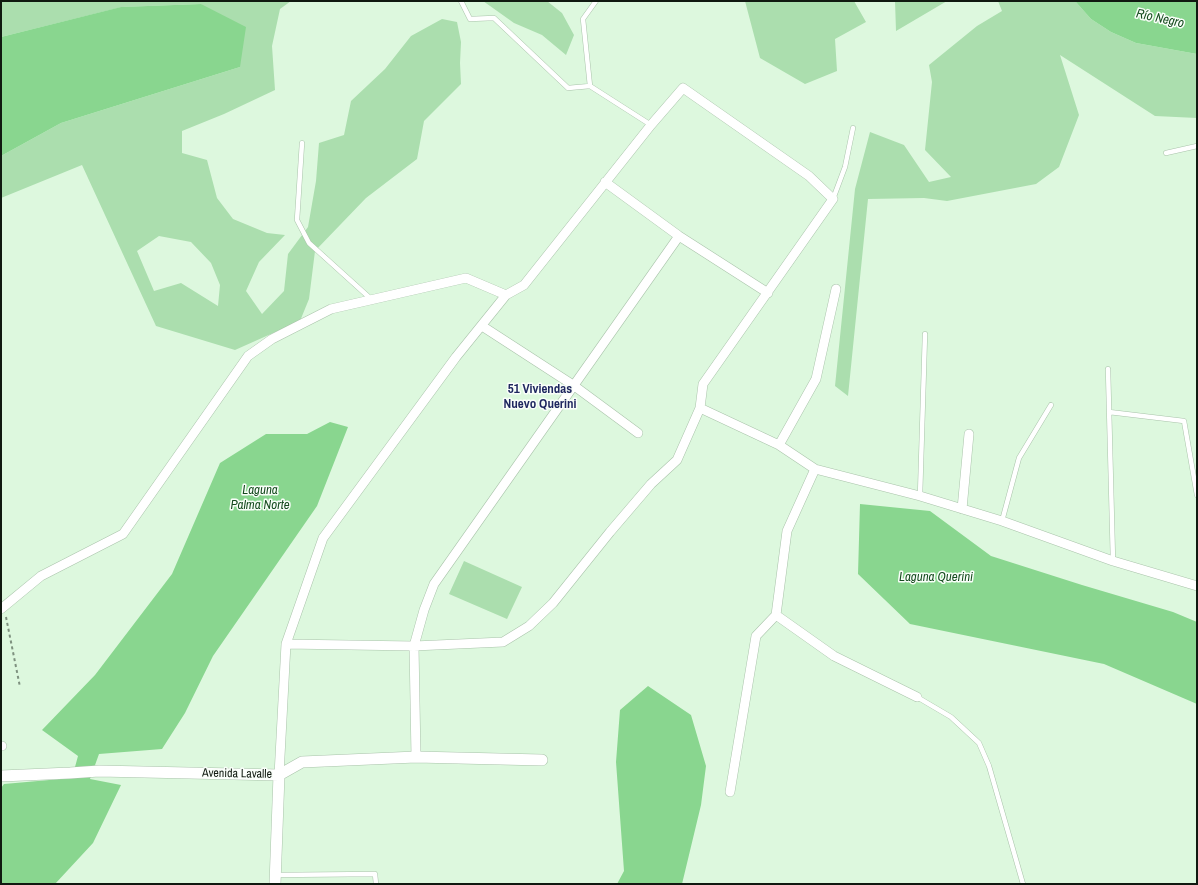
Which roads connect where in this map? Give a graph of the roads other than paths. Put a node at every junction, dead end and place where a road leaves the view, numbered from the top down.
1 (461, 1) edge
2 (596, 1) edge
3 (590, 86) junction
4 (651, 125) junction
5 (853, 128) dead end
6 (302, 143) dead end
7 (1197, 146) edge
8 (1166, 153) dead end
9 (605, 182) junction
10 (833, 200) junction
11 (679, 236) junction
12 (836, 289) dead end
13 (768, 293) junction
14 (506, 295) junction
15 (371, 299) junction
16 (482, 326) junction
17 (925, 334) dead end
18 (1108, 369) dead end
19 (573, 385) junction
20 (1051, 405) dead end
21 (700, 408) junction
22 (1109, 412) junction
23 (638, 433) dead end
24 (969, 434) dead end
25 (779, 445) junction
26 (815, 469) junction
27 (1197, 495) edge
28 (920, 496) junction
29 (962, 509) junction
30 (1002, 521) junction
31 (1113, 561) junction
32 (1197, 586) edge
33 (3, 607) edge
34 (776, 615) junction
35 (286, 644) junction
36 (414, 646) junction
37 (917, 697) joint
38 (416, 757) junction
39 (542, 760) dead end
40 (279, 775) junction
41 (1, 776) edge
42 (730, 792) dead end
43 (275, 880) edge
44 (376, 884) edge
45 (1023, 884) edge

1 - 3 lane
2 - 3 lane
3 - 4 lane
4 - 9 street
4 - 10 street
5 - 10 lane
6 - 15 lane
7 - 8 lane
9 - 11 street
9 - 14 street
10 - 13 street
11 - 13 street
11 - 19 street
12 - 25 street
13 - 21 street
14 - 15 street
14 - 16 street
15 - 33 street
16 - 19 street
16 - 35 street
17 - 28 lane
18 - 22 lane
19 - 23 street
19 - 36 street
20 - 30 lane
21 - 25 street
21 - 36 street
22 - 27 lane
22 - 31 lane
24 - 29 street
25 - 26 street
26 - 28 street
26 - 34 street
28 - 29 street
29 - 30 street
30 - 31 street
31 - 32 street
34 - 37 street
34 - 42 street
35 - 36 street
35 - 40 street
36 - 38 street
37 - 45 lane
38 - 39 street, Avenida Lavalle
38 - 40 street, Avenida Lavalle
40 - 41 street, Avenida Lavalle
40 - 43 street
43 - 44 lane

